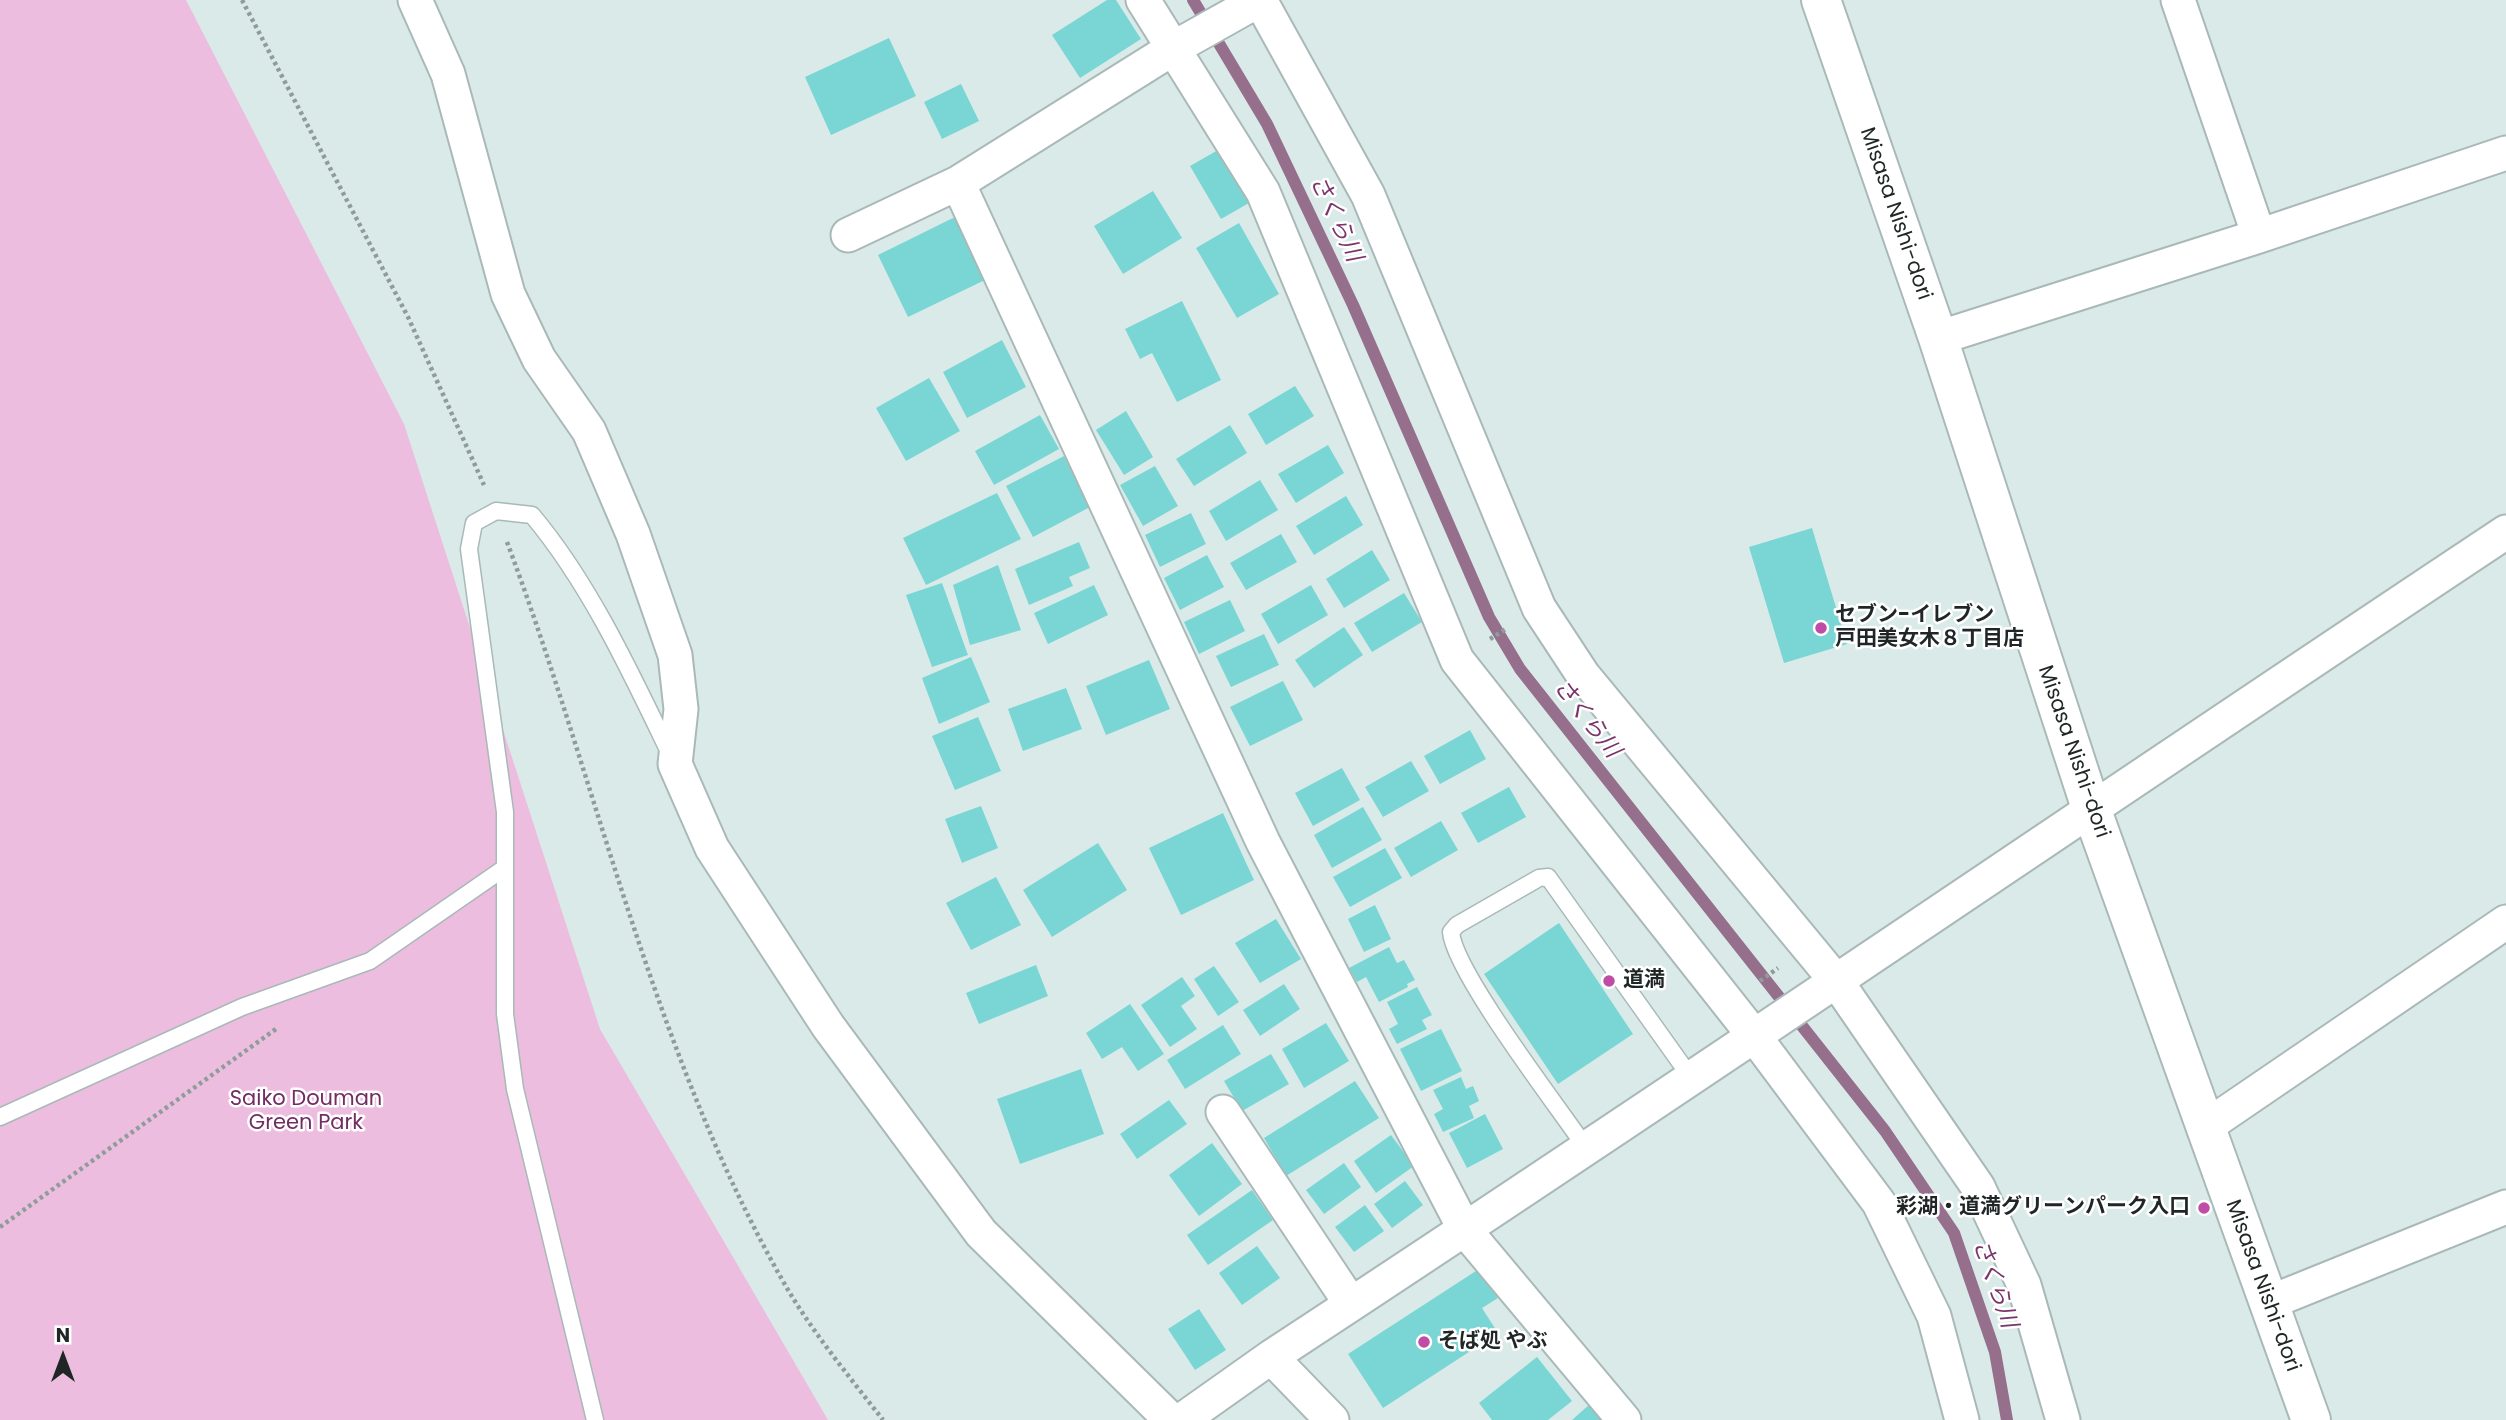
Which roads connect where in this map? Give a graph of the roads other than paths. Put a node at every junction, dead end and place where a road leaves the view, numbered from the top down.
1 (415, 0) edge
2 (1143, 0) edge
3 (1821, 0) edge
4 (2178, 0) edge
5 (1253, 3) edge
6 (1179, 45) junction
7 (2506, 153) edge
8 (958, 183) junction
9 (848, 235) dead end
10 (2259, 236) junction
11 (1938, 338) junction
12 (2506, 532) edge
13 (675, 764) junction
14 (2091, 808) junction
15 (503, 869) junction
16 (2506, 922) edge
17 (1824, 989) junction
18 (1759, 1034) junction
19 (1692, 1079) junction
20 (1223, 1112) dead end
21 (0, 1117) edge
22 (2204, 1128) junction
23 (1587, 1148) junction
24 (2506, 1207) edge
25 (1465, 1230) junction
26 (2269, 1303) junction
27 (1351, 1304) junction
28 (1271, 1357) junction
29 (595, 1420) edge
30 (1171, 1420) edge
31 (1182, 1420) edge
32 (1332, 1420) edge
33 (1624, 1420) edge
34 (1962, 1420) edge
35 (2063, 1420) edge
36 (2311, 1420) edge

1 - 13 street
2 - 6 street
3 - 11 street, Misasa Nishi-dori
4 - 10 street
5 - 6 street
5 - 17 street
6 - 8 street
6 - 18 street
7 - 10 street
8 - 9 street
8 - 25 street
10 - 11 street
11 - 14 street, Misasa Nishi-dori
12 - 14 street
13 - 15 lane
13 - 30 street
14 - 17 street
14 - 22 street, Misasa Nishi-dori
15 - 21 lane
15 - 29 lane
16 - 22 street
17 - 18 street
17 - 35 street
18 - 19 street
18 - 34 street
19 - 23 street
19 - 23 lane
20 - 27 street
22 - 26 street, Misasa Nishi-dori
23 - 25 street
24 - 26 street
25 - 27 street
25 - 33 street
26 - 36 street, Misasa Nishi-dori
27 - 28 street
28 - 31 street
28 - 32 street

